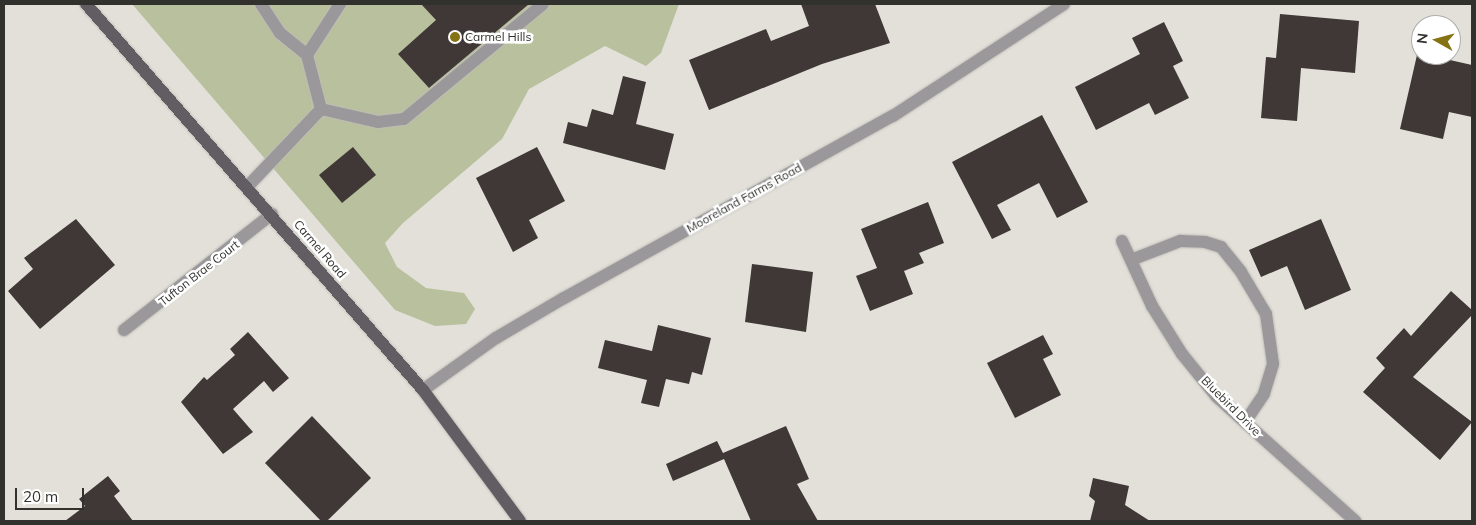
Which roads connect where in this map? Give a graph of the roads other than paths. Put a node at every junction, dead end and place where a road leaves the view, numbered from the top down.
1 (86, 4) edge
2 (261, 4) edge
3 (340, 4) edge
4 (543, 4) edge
5 (1064, 4) edge
6 (307, 55) junction
7 (321, 109) junction
8 (248, 186) junction
9 (272, 214) junction
10 (1122, 241) dead end
11 (1131, 260) junction
12 (124, 330) dead end
13 (423, 390) junction
14 (1245, 422) junction
15 (520, 521) edge
16 (1355, 521) edge

1 - 8 main road, Carmel Road
2 - 6 street
3 - 6 street
4 - 7 street
5 - 13 street, Mooreland Farms Road
6 - 7 street
7 - 8 street
8 - 9 main road, Carmel Road
9 - 12 street, Tufton Brae Court
9 - 13 main road, Carmel Road
10 - 11 street, Bluebird Drive
11 - 14 street, Bluebird Drive
11 - 14 street
13 - 15 main road, Carmel Road
14 - 16 street, Bluebird Drive

